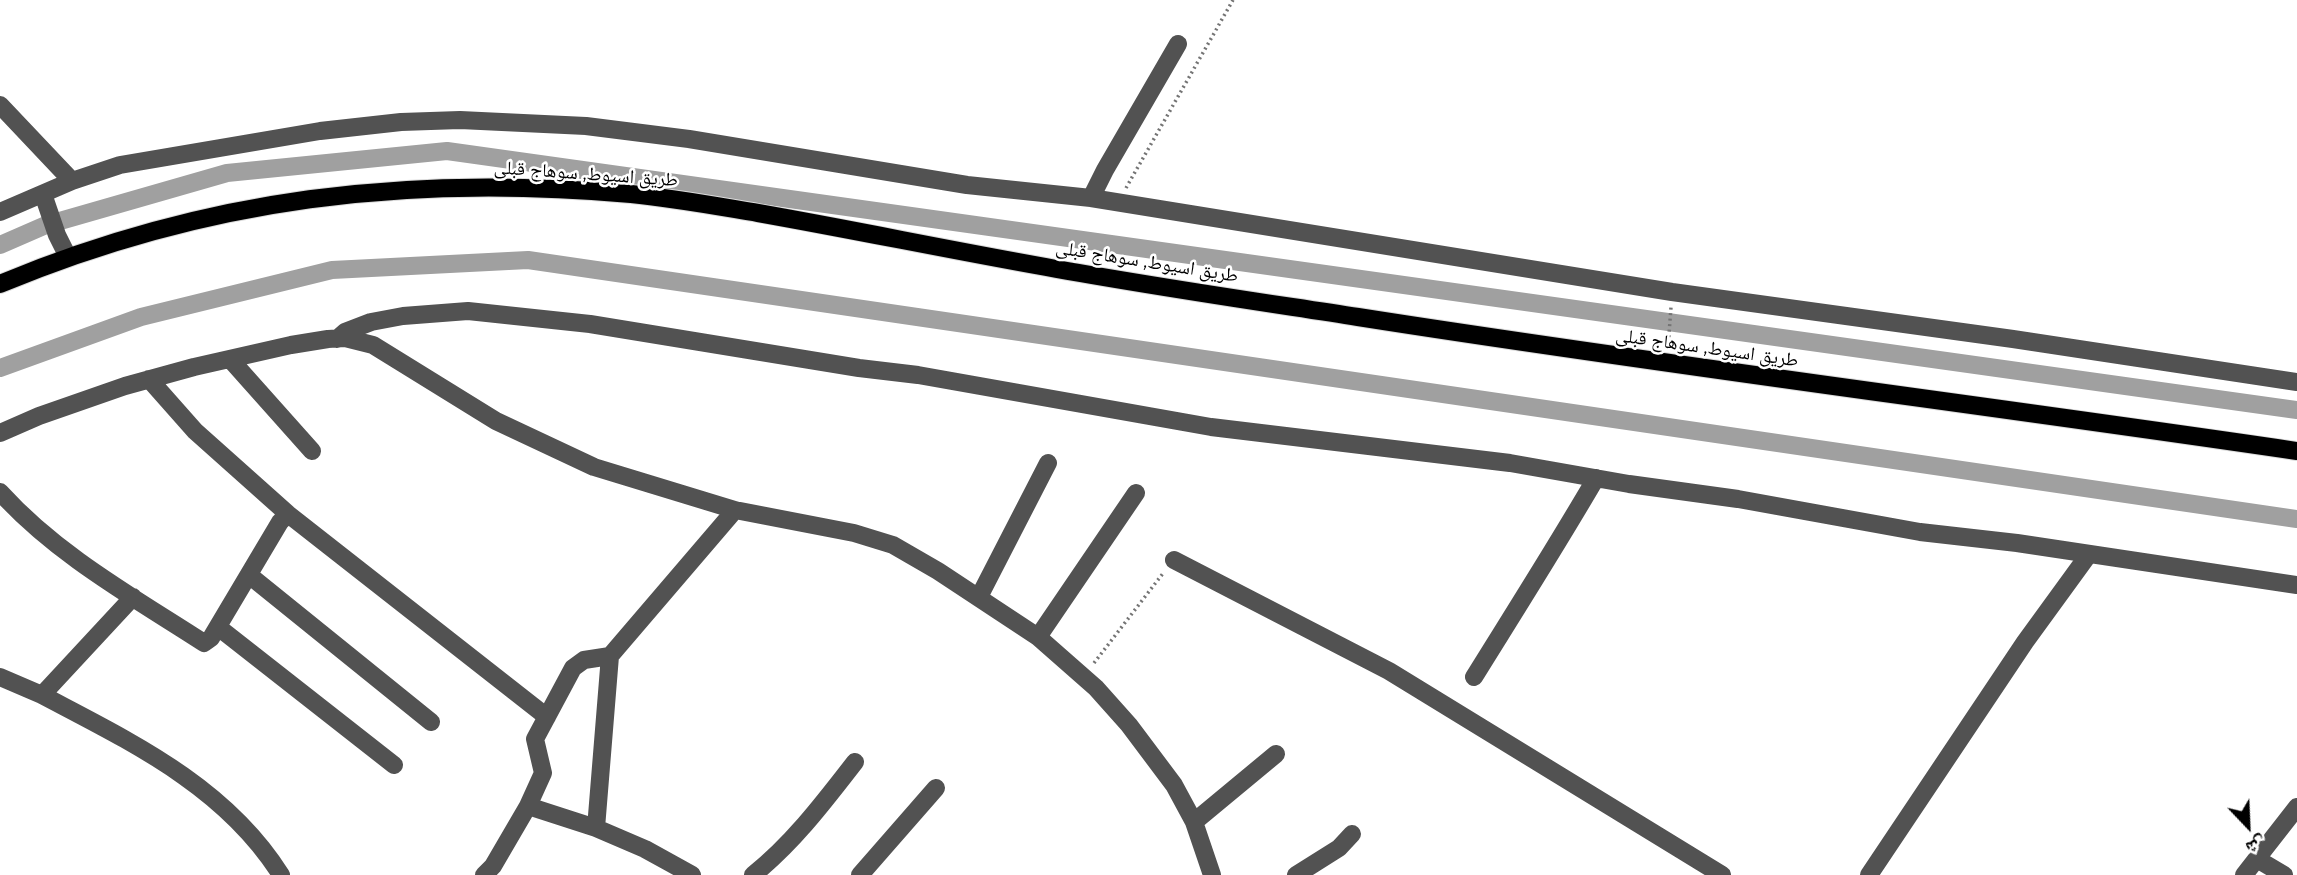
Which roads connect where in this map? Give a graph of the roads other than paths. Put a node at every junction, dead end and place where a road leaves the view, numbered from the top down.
1 (1178, 44) dead end
2 (0, 105) edge
3 (72, 181) junction
4 (1091, 198) junction
5 (46, 201) junction
6 (0, 212) edge
7 (68, 257) junction
8 (0, 284) edge
9 (337, 339) junction
10 (230, 359) junction
11 (149, 379) junction
12 (2297, 382) edge
13 (0, 433) edge
14 (312, 451) dead end
15 (2297, 451) edge
16 (1048, 463) dead end
17 (1595, 478) junction
18 (0, 492) edge
19 (1136, 493) dead end
20 (735, 510) junction
21 (288, 514) junction
22 (2089, 554) junction
23 (1174, 560) road end
24 (249, 575) junction
25 (2297, 585) edge
26 (133, 597) junction
27 (979, 597) junction
28 (218, 627) junction
29 (1038, 637) junction
30 (610, 656) junction
31 (0, 677) edge
32 (1474, 677) dead end
33 (41, 695) junction
34 (547, 718) junction
35 (431, 722) dead end
36 (1276, 754) dead end
37 (855, 762) dead end
38 (394, 765) dead end
39 (936, 788) dead end
40 (528, 806) junction
41 (2297, 807) edge
42 (1194, 822) junction
43 (596, 828) junction
44 (2280, 828) junction
45 (1352, 834) dead end
46 (2297, 838) edge
47 (2257, 859) junction
48 (494, 872) edge
49 (281, 875) edge
50 (692, 875) edge
51 (753, 875) edge
52 (860, 875) edge
53 (1212, 875) edge
54 (1296, 875) edge
55 (1722, 875) edge
56 (1869, 875) edge
57 (2244, 875) edge
58 (2284, 875) edge

1 - 4 street
2 - 3 street
3 - 4 street
3 - 5 street
4 - 12 street
5 - 6 street
5 - 7 street
7 - 8 main road, طريق اسيوط, سوهاج قبلى
7 - 15 main road, طريق اسيوط, سوهاج قبلى
9 - 10 street
9 - 17 street
9 - 20 street
10 - 11 street
10 - 14 street
11 - 13 street
11 - 21 street
16 - 27 street
17 - 22 street
17 - 32 street
18 - 26 street
19 - 29 street
20 - 27 street
20 - 30 street
21 - 24 street
21 - 34 street
22 - 25 street
22 - 56 street
23 - 55 street
24 - 28 street
24 - 35 street
26 - 28 street
26 - 33 street
27 - 29 street
28 - 38 street
29 - 42 street
30 - 34 street
30 - 43 street
31 - 33 street
33 - 49 street
34 - 40 street
36 - 42 street
37 - 51 street
39 - 52 street
40 - 43 street
40 - 48 street
41 - 44 street
42 - 53 street
43 - 50 street
44 - 46 street
44 - 47 street
45 - 54 street
47 - 57 street
47 - 58 street

